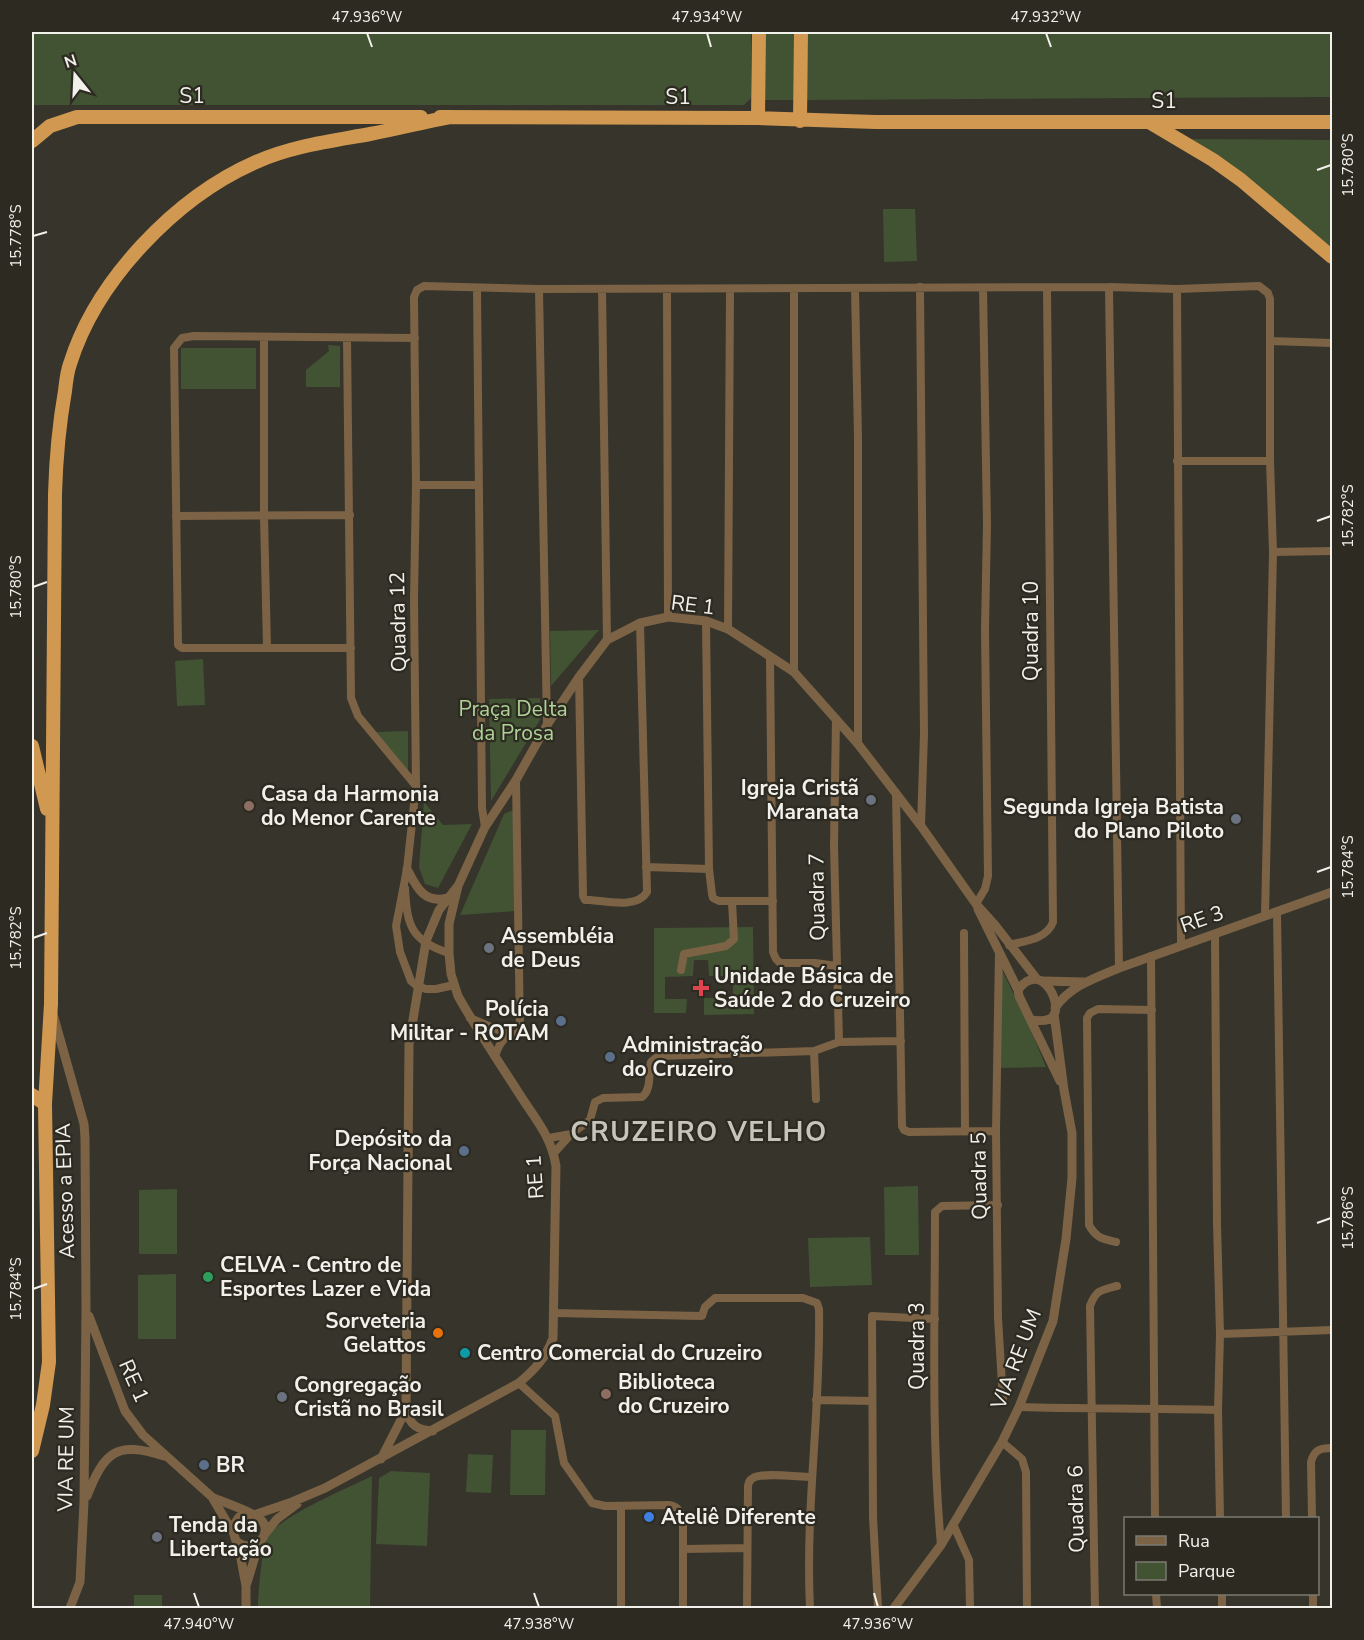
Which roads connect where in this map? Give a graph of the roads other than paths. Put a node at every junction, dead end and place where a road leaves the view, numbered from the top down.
1 (759, 32) edge
2 (801, 32) edge
3 (450, 117) junction
4 (758, 118) junction
5 (800, 121) junction
6 (1149, 122) junction
7 (1332, 122) edge
8 (32, 141) edge
9 (1332, 257) edge
10 (920, 287) junction
11 (1109, 287) junction
12 (477, 288) junction
13 (855, 288) junction
14 (983, 288) junction
15 (1047, 288) junction
16 (539, 289) junction
17 (602, 289) junction
18 (667, 289) junction
19 (730, 289) junction
20 (794, 289) junction
21 (1177, 289) junction
22 (264, 338) junction
23 (415, 338) junction
24 (347, 339) junction
25 (1270, 341) junction
26 (1332, 343) edge
27 (1177, 460) junction
28 (1270, 461) junction
29 (417, 485) junction
30 (478, 485) junction
31 (350, 515) junction
32 (176, 516) junction
33 (264, 516) junction
34 (1332, 551) edge
35 (1273, 552) junction
36 (668, 617) junction
37 (706, 621) junction
38 (640, 623) junction
39 (728, 629) junction
40 (607, 640) junction
41 (267, 648) junction
42 (351, 648) junction
43 (770, 657) junction
44 (794, 672) junction
45 (579, 676) junction
46 (836, 719) junction
47 (547, 724) junction
48 (858, 744) junction
49 (32, 746) edge
50 (516, 780) junction
51 (416, 786) junction
52 (896, 793) junction
53 (52, 825) junction
54 (921, 826) junction
55 (485, 828) junction
56 (646, 867) junction
57 (406, 869) junction
58 (709, 869) junction
59 (404, 880) junction
60 (458, 886) junction
61 (1332, 892) edge
62 (447, 898) junction
63 (732, 902) junction
64 (772, 902) junction
65 (976, 904) junction
66 (1277, 912) junction
67 (1265, 916) junction
68 (964, 933) dead end
69 (1215, 934) junction
70 (426, 941) junction
71 (1010, 945) junction
72 (1180, 946) junction
73 (999, 951) junction
74 (449, 953) junction
75 (1151, 956) junction
76 (837, 966) junction
77 (1119, 968) junction
78 (681, 970) dead end
79 (1039, 980) junction
80 (1085, 982) junction
81 (454, 985) junction
82 (417, 986) junction
83 (1018, 990) junction
84 (51, 1004) junction
85 (1152, 1010) junction
86 (1055, 1011) junction
87 (470, 1017) junction
88 (1032, 1020) junction
89 (510, 1035) junction
90 (901, 1041) junction
91 (839, 1042) junction
92 (814, 1051) junction
93 (495, 1056) junction
94 (1064, 1090) junction
95 (32, 1095) edge
96 (816, 1099) dead end
97 (45, 1104) junction
98 (996, 1131) junction
99 (965, 1132) junction
100 (571, 1134) junction
101 (549, 1138) junction
102 (554, 1153) junction
103 (998, 1205) junction
104 (1116, 1242) dead end
105 (1117, 1286) dead end
106 (86, 1309) junction
107 (553, 1313) junction
108 (935, 1319) junction
109 (1332, 1330) edge
110 (1284, 1331) junction
111 (1220, 1334) junction
112 (519, 1383) junction
113 (816, 1400) junction
114 (872, 1401) junction
115 (1003, 1401) dead end
116 (1019, 1407) junction
117 (1154, 1408) junction
118 (1093, 1409) junction
119 (406, 1410) junction
120 (1218, 1410) junction
121 (433, 1431) junction
122 (1002, 1442) junction
123 (1332, 1448) edge
124 (32, 1451) edge
125 (166, 1457) junction
126 (381, 1459) junction
127 (811, 1477) junction
128 (308, 1496) junction
129 (212, 1497) junction
130 (84, 1502) junction
131 (621, 1506) junction
132 (253, 1514) junction
133 (1155, 1517) edge
134 (1220, 1517) edge
135 (1286, 1517) edge
136 (1312, 1517) edge
137 (953, 1524) junction
138 (232, 1531) junction
139 (261, 1539) junction
140 (238, 1543) junction
141 (941, 1545) junction
142 (747, 1548) junction
143 (684, 1549) junction
144 (246, 1586) junction
145 (898, 1606) edge
146 (70, 1608) edge
147 (246, 1608) edge
148 (621, 1608) edge
149 (683, 1608) edge
150 (747, 1608) edge
151 (810, 1608) edge
152 (878, 1608) edge
153 (970, 1608) edge
154 (1027, 1608) edge
155 (1095, 1608) edge

1 - 4 highway
2 - 5 highway
3 - 4 highway, S1
3 - 8 highway, S1
3 - 53 highway
4 - 5 highway, S1
5 - 6 highway, S1
6 - 7 highway, S1
6 - 9 highway
10 - 13 street
10 - 14 street
10 - 54 street
11 - 15 street
11 - 21 street
11 - 77 street
12 - 16 street
12 - 23 street, Quadra 12
12 - 30 street
13 - 20 street
13 - 48 street
14 - 15 street
14 - 65 street
15 - 71 street, Quadra 10
16 - 17 street
16 - 47 street
17 - 18 street
17 - 40 street
18 - 19 street
18 - 36 street
19 - 20 street
19 - 39 street
20 - 44 street
21 - 25 street
21 - 27 street
22 - 24 street
22 - 32 street
22 - 33 street
23 - 24 street
23 - 29 street, Quadra 12
24 - 31 street
25 - 26 street
25 - 28 street
27 - 28 street
27 - 72 street
28 - 35 street
29 - 30 street
29 - 51 street, Quadra 12
30 - 55 street
31 - 33 street
31 - 42 street
32 - 33 street
32 - 41 street
33 - 41 street
34 - 35 street
35 - 67 street
36 - 37 street, RE 1
36 - 38 street, RE 1
37 - 39 street, RE 1
37 - 58 street
38 - 40 street, RE 1
38 - 56 street
39 - 43 street, RE 1
40 - 45 street, RE 1
41 - 42 street
42 - 51 street
43 - 44 street, RE 1
43 - 64 street
44 - 46 street, RE 1
45 - 47 street, RE 1
45 - 56 street
46 - 48 street, RE 1
46 - 76 street, Quadra 7
47 - 50 street, RE 1
48 - 52 street, RE 1
49 - 53 highway
50 - 55 street, RE 1
50 - 89 street
51 - 57 street, Quadra 12
52 - 54 street, RE 1
52 - 90 street
53 - 84 highway
54 - 65 street, RE 1
55 - 60 street, RE 1
56 - 58 street
57 - 59 street, Quadra 12
57 - 62 street
58 - 63 street
59 - 70 street
59 - 82 street
60 - 62 street, RE 1
60 - 74 street, RE 1
61 - 66 street, RE 3
62 - 70 street, RE 1
63 - 64 street
63 - 78 street
64 - 76 street
65 - 71 street, RE 1
65 - 73 street, RE 1
66 - 67 street, RE 3
66 - 110 street
67 - 69 street, RE 3
68 - 99 street
69 - 72 street, RE 3
69 - 111 street
70 - 74 street
70 - 82 street, RE 1
71 - 79 street, RE 1
72 - 75 street, RE 3
73 - 83 street, RE 1
73 - 98 street, Quadra 5
74 - 81 street, RE 1
75 - 77 street, RE 3
75 - 85 street
76 - 91 street, Quadra 7
77 - 80 street, RE 3
79 - 80 street, RE 3
79 - 83 street
79 - 86 street
80 - 86 street, RE 3
81 - 82 street
81 - 87 street, RE 1
82 - 119 street, RE 1
83 - 88 street
84 - 97 highway
84 - 106 street, Acesso a EPIA
85 - 104 street
85 - 117 street
86 - 88 street
86 - 94 street, VIA RE UM
87 - 89 street
87 - 93 street, RE 1
88 - 94 street, VIA RE UM
89 - 93 street
90 - 91 street
90 - 99 street
91 - 92 street
92 - 96 street
92 - 100 street
93 - 101 street, RE 1
94 - 116 street, VIA RE UM
95 - 97 highway
97 - 124 highway
98 - 99 street
98 - 103 street, Quadra 5
100 - 101 street
100 - 102 street
101 - 102 street, RE 1
102 - 107 street, RE 1
103 - 108 street, Quadra 3
103 - 115 street, Quadra 5
105 - 118 street, Quadra 6
106 - 125 street, RE 1
106 - 130 street, VIA RE UM
107 - 112 street, RE 1
107 - 113 street
108 - 114 street, Quadra 3
108 - 141 street, Quadra 3
109 - 110 street
110 - 111 street
110 - 135 street
111 - 120 street
112 - 121 street, RE 1
112 - 131 street
113 - 114 street
113 - 127 street
114 - 152 street, Quadra 3
116 - 118 street
116 - 122 street, VIA RE UM
117 - 118 street
117 - 120 street
117 - 133 street
118 - 155 street, Quadra 6
119 - 121 street
119 - 126 street, RE 1
120 - 134 street
121 - 126 street, RE 1
122 - 137 street, VIA RE UM
122 - 154 street
123 - 136 street
125 - 129 street, RE 1
125 - 130 street, RE 1
126 - 128 street, RE 1
127 - 142 street
127 - 151 street
128 - 132 street, RE 1
128 - 139 street, RE 1
129 - 132 street, RE 1
129 - 138 street, RE 1
130 - 146 street, VIA RE UM
131 - 143 street
131 - 148 street
132 - 138 street
132 - 139 street
137 - 141 street, VIA RE UM
137 - 153 street
138 - 140 street
139 - 140 street
139 - 144 street
140 - 144 street
141 - 145 street, VIA RE UM
142 - 143 street
142 - 150 street
143 - 149 street
144 - 147 street

